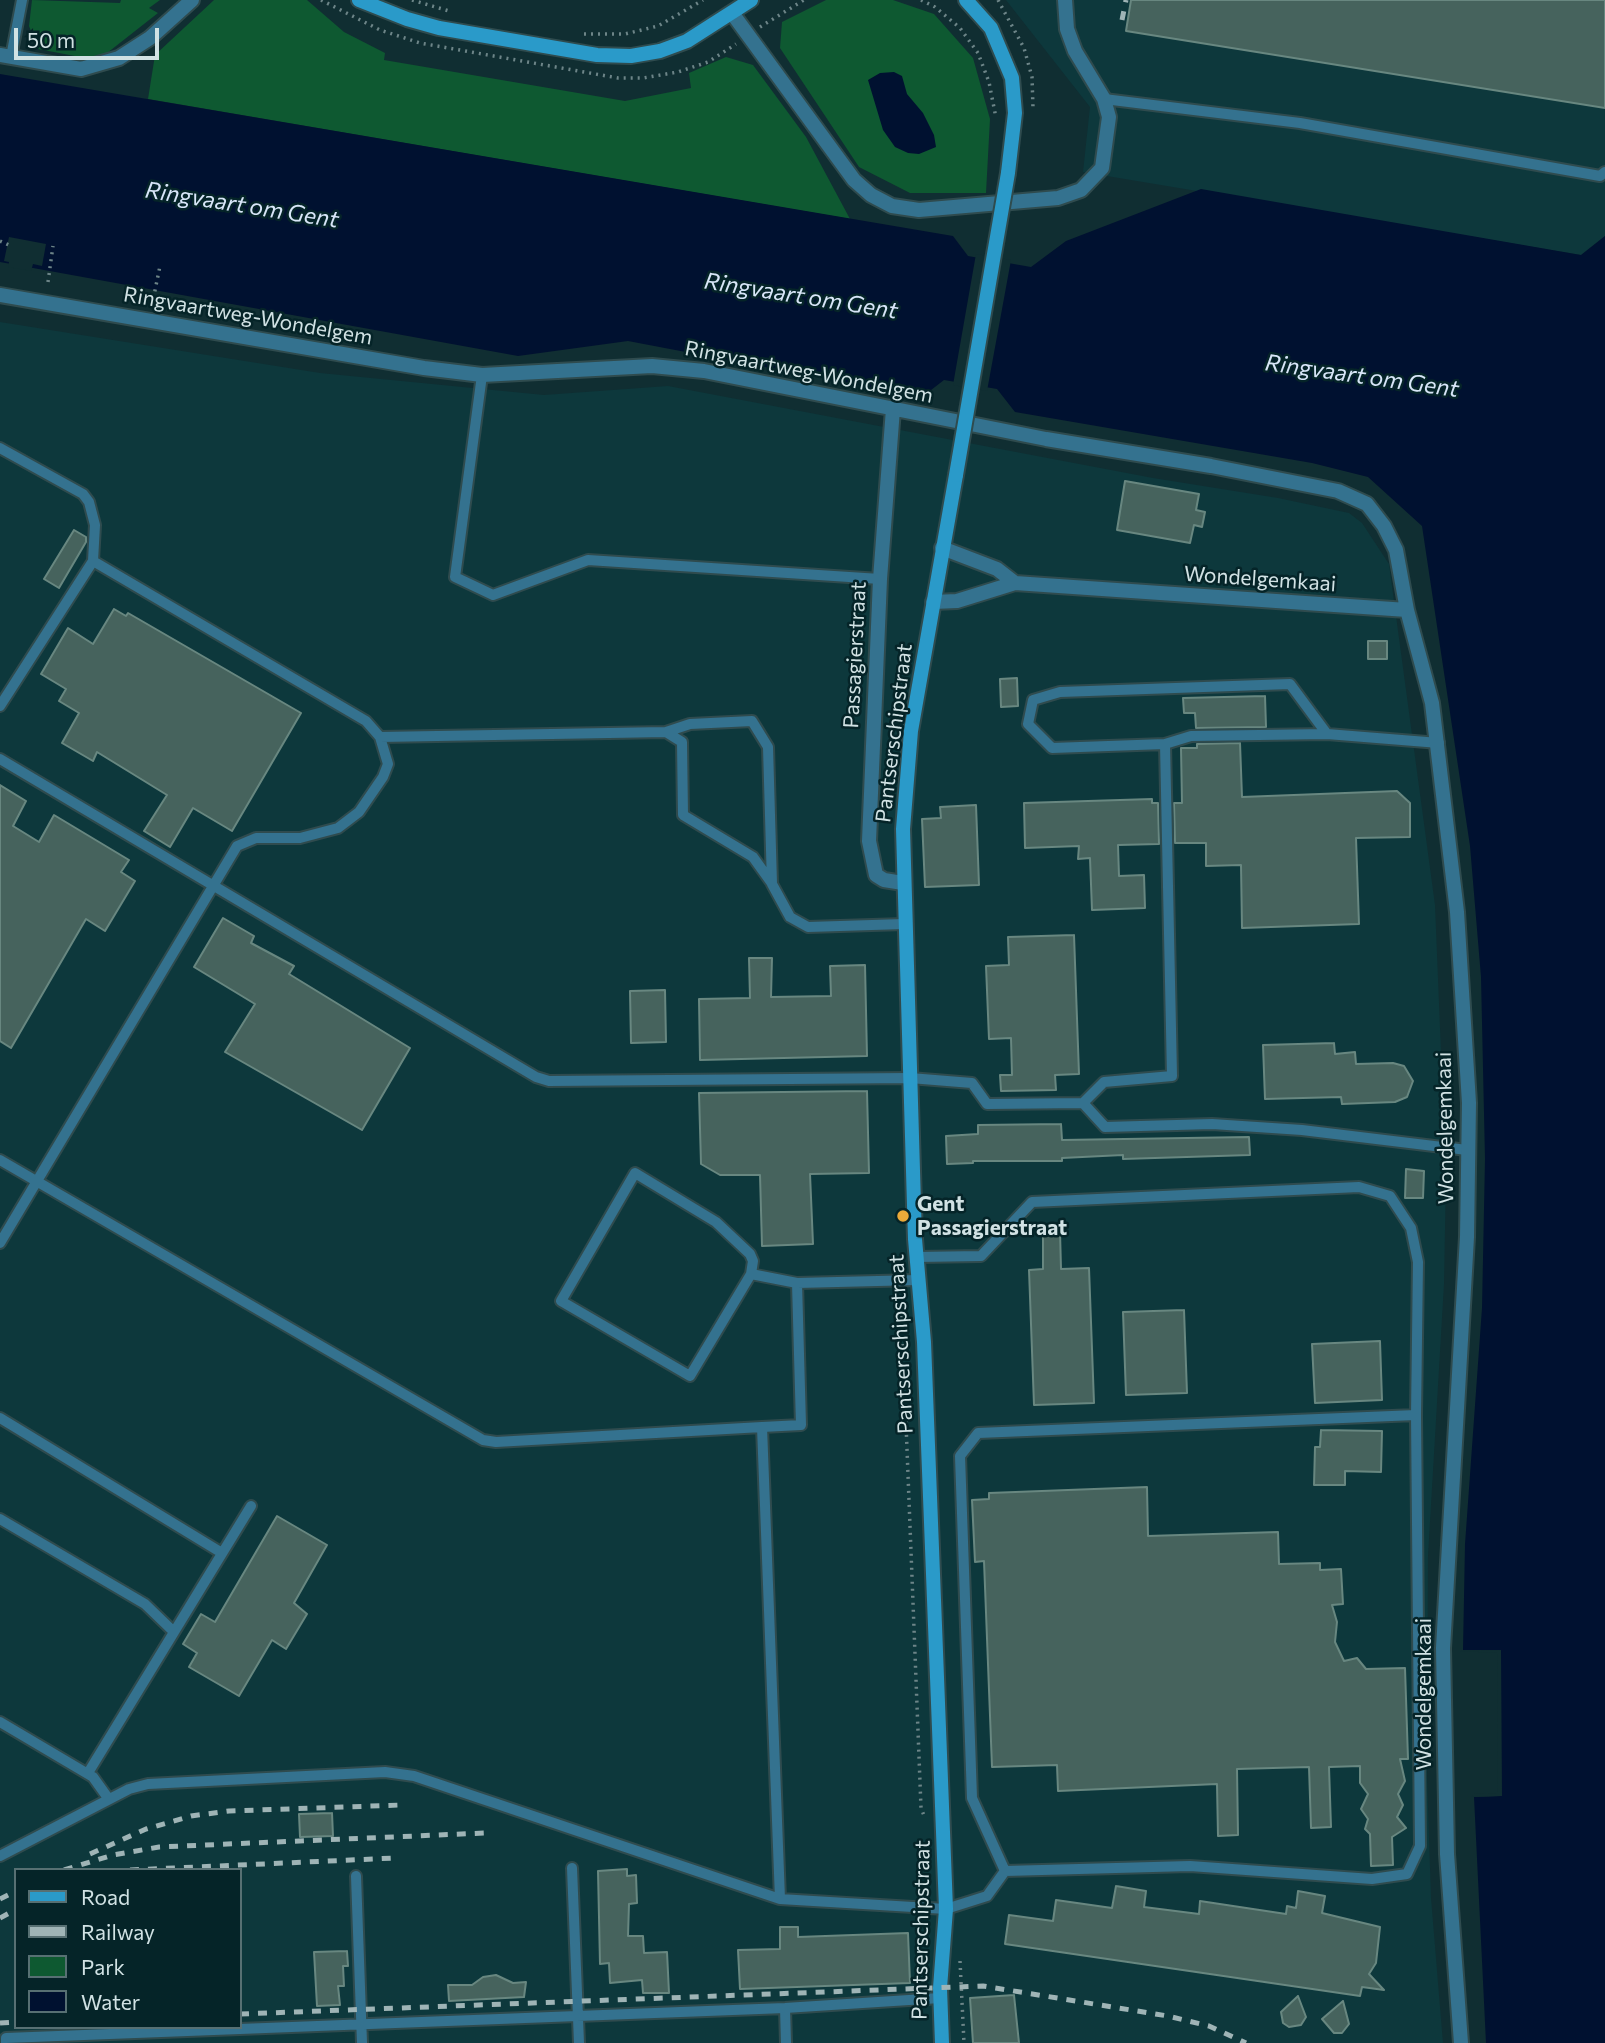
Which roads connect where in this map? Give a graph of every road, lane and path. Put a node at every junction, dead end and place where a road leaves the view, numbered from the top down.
1 (22, 0) edge
2 (192, 0) edge
3 (359, 0) edge
4 (412, 0) edge
5 (703, 0) edge
6 (751, 0) edge
7 (804, 0) edge
8 (921, 0) edge
9 (966, 0) edge
10 (1065, 0) edge
11 (732, 13) junction
12 (462, 14) dead end
13 (572, 33) dead end
14 (748, 35) junction
15 (6, 56) edge
16 (1104, 99) junction
17 (996, 122) dead end
18 (1605, 172) edge
19 (0, 241) edge
20 (9, 245) dead end
21 (53, 247) dead end
22 (160, 266) dead end
23 (48, 282) dead end
24 (0, 295) edge
25 (151, 306) dead end
26 (482, 375) junction
27 (892, 409) junction
28 (0, 448) edge
29 (942, 548) junction
30 (93, 561) junction
31 (880, 579) junction
32 (1015, 583) junction
33 (933, 602) junction
34 (1407, 610) junction
35 (0, 706) edge
36 (666, 732) junction
37 (1327, 734) junction
38 (380, 737) junction
39 (1439, 743) junction
40 (1165, 744) junction
41 (0, 759) edge
42 (903, 883) junction
43 (772, 884) junction
44 (214, 886) junction
45 (904, 924) junction
46 (910, 1078) junction
47 (1083, 1103) junction
48 (1467, 1150) junction
49 (0, 1160) edge
50 (36, 1181) junction
51 (0, 1243) edge
52 (917, 1257) junction
53 (751, 1274) junction
54 (918, 1280) junction
55 (797, 1283) junction
56 (1416, 1415) junction
57 (0, 1418) edge
58 (762, 1427) junction
59 (251, 1506) dead end
60 (0, 1519) edge
61 (222, 1553) junction
62 (174, 1632) junction
63 (0, 1722) edge
64 (88, 1773) junction
65 (108, 1798) junction
66 (0, 1856) edge
67 (572, 1868) dead end
68 (1005, 1871) junction
69 (356, 1876) dead end
70 (780, 1899) junction
71 (946, 1909) junction
72 (940, 1998) junction
73 (785, 2008) junction
74 (578, 2017) junction
75 (361, 2025) junction
76 (4, 2040) edge
77 (362, 2043) edge
78 (579, 2043) edge
79 (786, 2043) edge
80 (942, 2043) edge
81 (1461, 2043) edge

1 - 15 lane
2 - 15 street
3 - 11 main road
4 - 12 path
5 - 13 path
6 - 11 main road
7 - 14 path
8 - 17 path
9 - 29 main road, bridge
10 - 16 street
11 - 14 street
14 - 16 street
16 - 18 lane
19 - 20 path
21 - 23 path
22 - 25 path
24 - 26 street, Ringvaartweg-Wondelgem
26 - 27 street, Ringvaartweg-Wondelgem
26 - 31 lane
27 - 31 street, Passagierstraat
27 - 34 street, Ringvaartweg-Wondelgem
28 - 30 lane
29 - 32 street, Wondelgemkaai
29 - 33 main road
30 - 35 lane
30 - 38 lane
31 - 42 street, Passagierstraat
32 - 33 street, Wondelgemkaai
32 - 34 street, Wondelgemkaai
33 - 42 main road, Pantserschipstraat
34 - 39 street, Wondelgemkaai
36 - 38 lane
36 - 43 lane
36 - 43 lane
37 - 39 lane
37 - 40 lane
37 - 40 lane
38 - 44 lane
39 - 48 street, Wondelgemkaai
40 - 47 lane
41 - 44 lane
42 - 45 main road, Pantserschipstraat
43 - 45 lane
44 - 46 lane
44 - 50 lane
45 - 46 main road, Pantserschipstraat
46 - 47 lane
46 - 52 main road, Pantserschipstraat
47 - 48 lane
48 - 81 street, Wondelgemkaai
49 - 50 lane
50 - 51 lane
50 - 58 lane
52 - 54 main road, Pantserschipstraat
52 - 56 lane
53 - 53 lane
53 - 55 lane
54 - 55 lane
54 - 71 main road, Pantserschipstraat
55 - 58 lane
56 - 68 lane
56 - 68 lane
57 - 61 lane
58 - 70 lane
59 - 61 lane
60 - 62 lane
61 - 62 lane
62 - 64 lane
63 - 64 lane
64 - 65 lane
65 - 66 lane
65 - 70 lane
67 - 74 lane
68 - 71 lane
69 - 75 lane
70 - 71 lane
71 - 72 main road, Pantserschipstraat
72 - 73 lane
72 - 80 main road, Pantserschipstraat
73 - 74 lane
73 - 79 lane
74 - 75 lane
74 - 78 lane
75 - 76 lane
75 - 77 lane

